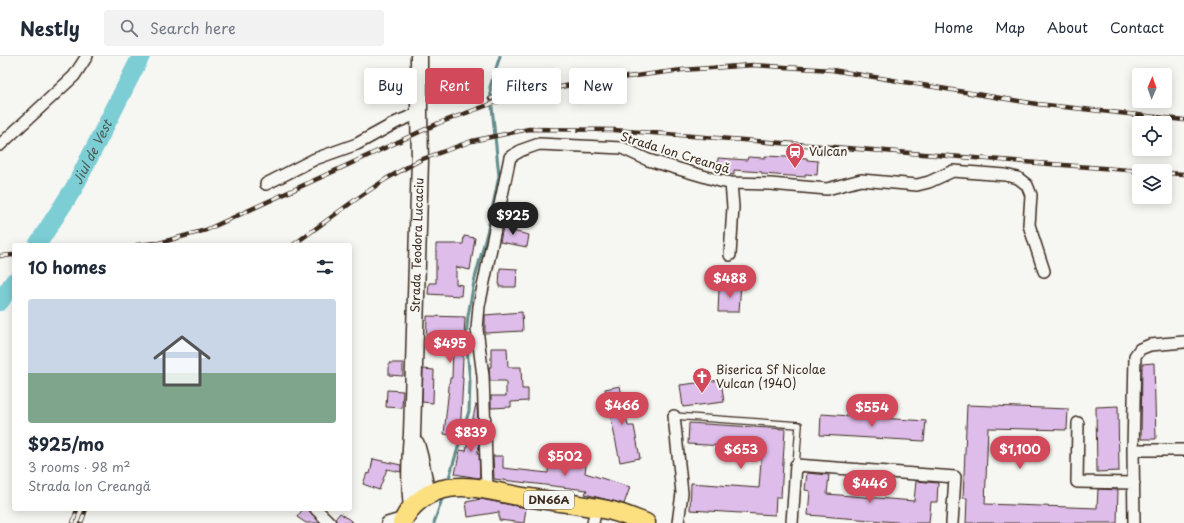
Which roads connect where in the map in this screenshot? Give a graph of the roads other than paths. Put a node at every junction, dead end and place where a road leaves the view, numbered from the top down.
1 (87, 56) edge
2 (419, 56) edge
3 (419, 113) junction
4 (0, 145) edge
5 (731, 183) junction
6 (266, 184) dead end
7 (730, 254) dead end
8 (1044, 271) dead end
9 (1184, 342) edge
10 (674, 416) joint
11 (1078, 423) dead end
12 (412, 434) junction
13 (1133, 450) junction
14 (1184, 450) edge
15 (796, 465) junction
16 (1134, 483) junction
17 (487, 489) junction
18 (439, 490) junction
19 (318, 511) edge
20 (594, 516) edge
21 (401, 518) edge
22 (330, 523) edge
23 (646, 523) edge
24 (678, 523) edge
25 (792, 523) edge
26 (952, 523) edge
27 (1134, 523) edge

1 - 4 street
2 - 3 main road, Strada Teodora Lucaciu
3 - 6 street
3 - 12 main road, Strada Teodora Lucaciu
5 - 7 street
5 - 8 street, Strada Ion Creangă
5 - 17 street, Strada Ion Creangă
9 - 13 street
10 - 15 lane
10 - 24 street
11 - 16 street
12 - 18 main road, Strada Teodora Lucaciu
12 - 21 main road, Strada Teodora Lucaciu
13 - 14 street
13 - 16 street
15 - 25 street
15 - 26 street
16 - 27 street
17 - 18 main road, DN66A
17 - 20 main road, DN66A
18 - 21 main road
19 - 22 street
20 - 23 main road, DN66A

